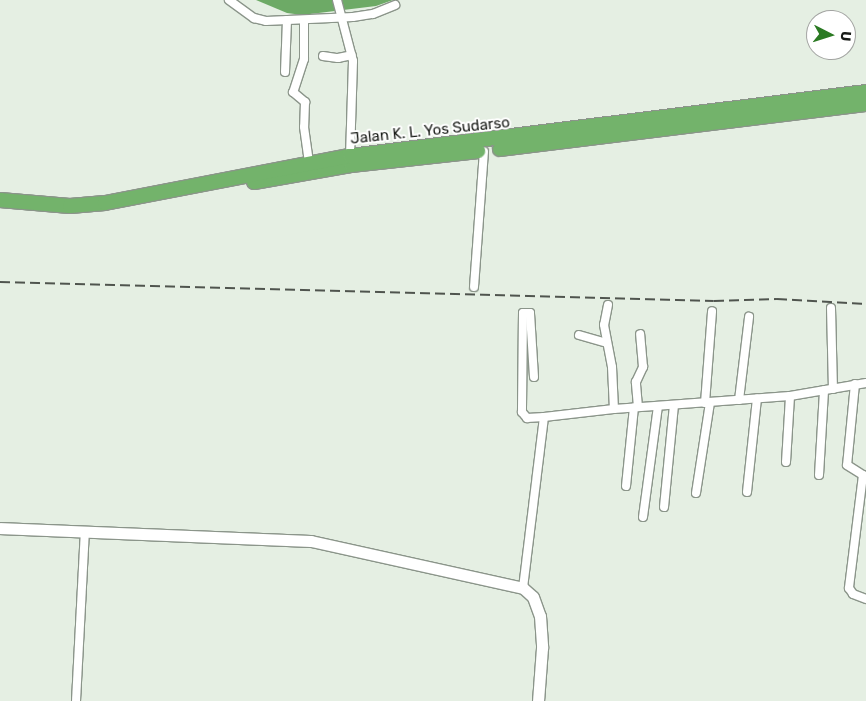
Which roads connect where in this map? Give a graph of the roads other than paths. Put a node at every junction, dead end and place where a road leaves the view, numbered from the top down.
1 (229, 0) edge
2 (337, 0) edge
3 (395, 5) dead end
4 (339, 15) junction
5 (287, 20) junction
6 (304, 20) junction
7 (352, 55) junction
8 (324, 56) dead end
9 (285, 72) dead end
10 (866, 92) edge
11 (866, 104) edge
12 (484, 151) junction
13 (350, 161) junction
14 (309, 162) junction
15 (0, 200) edge
16 (0, 209) edge
17 (474, 287) dead end
18 (608, 305) dead end
19 (831, 308) dead end
20 (712, 311) dead end
21 (749, 317) dead end
22 (640, 334) dead end
23 (579, 335) dead end
24 (607, 343) junction
25 (534, 377) dead end
26 (866, 383) edge
27 (855, 384) junction
28 (828, 390) junction
29 (790, 396) junction
30 (757, 399) junction
31 (739, 400) junction
32 (707, 403) junction
33 (674, 405) junction
34 (658, 406) junction
35 (636, 407) junction
36 (614, 409) junction
37 (544, 417) junction
38 (786, 462) dead end
39 (819, 474) dead end
40 (626, 486) dead end
41 (747, 492) dead end
42 (696, 494) dead end
43 (664, 507) dead end
44 (643, 517) dead end
45 (0, 528) edge
46 (85, 532) junction
47 (523, 588) junction
48 (866, 599) edge
49 (76, 701) edge
50 (538, 701) edge

1 - 5 street
2 - 4 street
3 - 4 street
4 - 6 street
4 - 7 street
5 - 6 street
5 - 9 street
6 - 14 street
7 - 8 street
7 - 13 street
10 - 13 highway, Jalan K. L. Yos Sudarso
11 - 12 highway, Jalan K. L. Yos Sudarso
12 - 13 highway, Jalan K. L. Yos Sudarso
12 - 17 street
13 - 14 highway, Jalan K. L. Yos Sudarso
13 - 16 highway, Jalan K. L. Yos Sudarso
14 - 15 highway, Jalan K. L. Yos Sudarso
18 - 24 street
19 - 28 street
20 - 32 street
21 - 31 street
22 - 35 street
23 - 24 street
24 - 36 street
25 - 37 street
26 - 27 street
27 - 28 street
27 - 48 street
28 - 29 street
28 - 39 street
29 - 30 street
29 - 38 street
30 - 31 street
30 - 41 street
31 - 32 street
32 - 33 street
32 - 42 street
33 - 34 street
33 - 43 street
34 - 35 street
34 - 44 street
35 - 36 street
35 - 40 street
36 - 37 street
37 - 47 street
45 - 46 street
46 - 47 street
46 - 49 street
47 - 50 street

